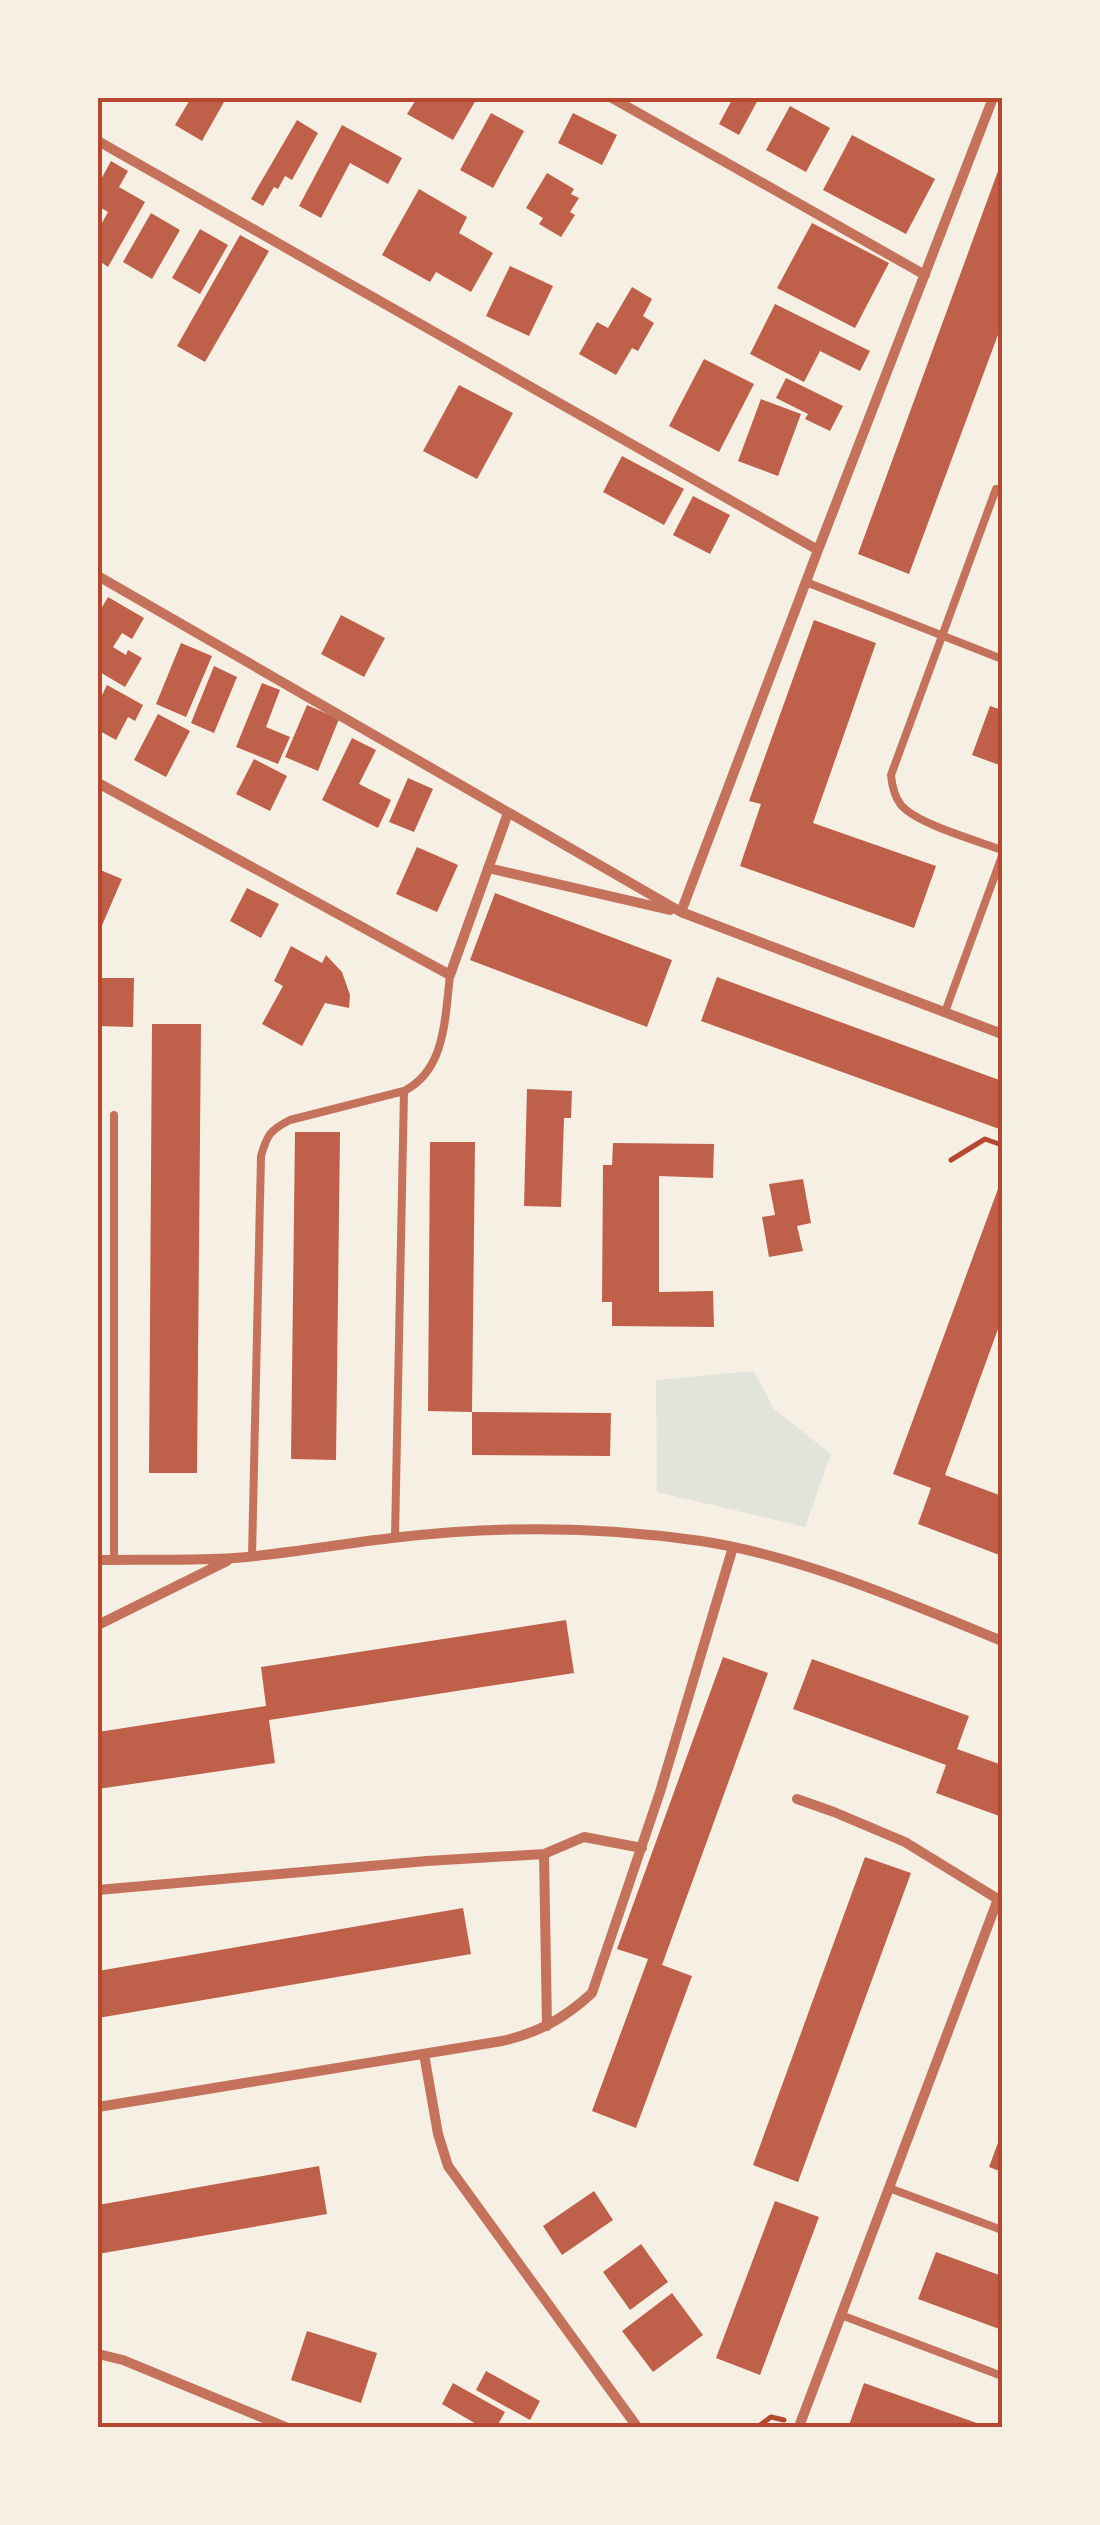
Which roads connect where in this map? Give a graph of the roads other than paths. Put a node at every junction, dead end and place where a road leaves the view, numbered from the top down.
1 (612, 98) edge
2 (994, 98) edge
3 (98, 141) edge
4 (925, 276) junction
5 (996, 489) dead end
6 (818, 550) junction
7 (98, 576) edge
8 (806, 582) junction
9 (943, 636) junction
10 (1002, 659) edge
11 (98, 782) edge
12 (508, 814) junction
13 (1002, 853) edge
14 (488, 868) junction
15 (681, 912) junction
16 (450, 975) junction
17 (944, 1012) junction
18 (1002, 1034) edge
19 (404, 1091) junction
20 (114, 1115) dead end
21 (394, 1537) junction
22 (733, 1547) junction
23 (252, 1556) junction
24 (233, 1558) junction
25 (98, 1560) edge
26 (114, 1560) junction
27 (98, 1626) edge
28 (1002, 1641) edge
29 (797, 1799) dead end
30 (642, 1848) junction
31 (544, 1854) junction
32 (98, 1890) edge
33 (1000, 1900) edge
34 (547, 2026) junction
35 (424, 2054) junction
36 (98, 2108) edge
37 (889, 2188) junction
38 (1002, 2230) edge
39 (841, 2314) junction
40 (98, 2354) edge
41 (1002, 2376) edge
42 (801, 2426) edge
43 (288, 2428) edge
44 (638, 2428) edge

1 - 4 street
2 - 4 street
3 - 6 street
4 - 6 street
5 - 9 lane
6 - 8 street
7 - 12 street
8 - 9 lane
8 - 15 street
9 - 10 lane
9 - 13 lane
11 - 16 street
12 - 14 street
12 - 15 street
13 - 17 lane
14 - 15 street
14 - 16 street
15 - 17 street
16 - 19 lane
17 - 18 street
19 - 21 lane
19 - 23 lane
20 - 26 lane
21 - 22 street
21 - 23 street
22 - 28 street
22 - 30 street
23 - 24 street
24 - 26 street
24 - 27 street
25 - 26 street
29 - 33 street
30 - 31 street
30 - 34 street
31 - 32 street
31 - 34 street
33 - 37 street
34 - 35 street
35 - 36 street
35 - 44 street
37 - 38 lane
37 - 39 street
39 - 41 lane
39 - 42 street
40 - 43 street

